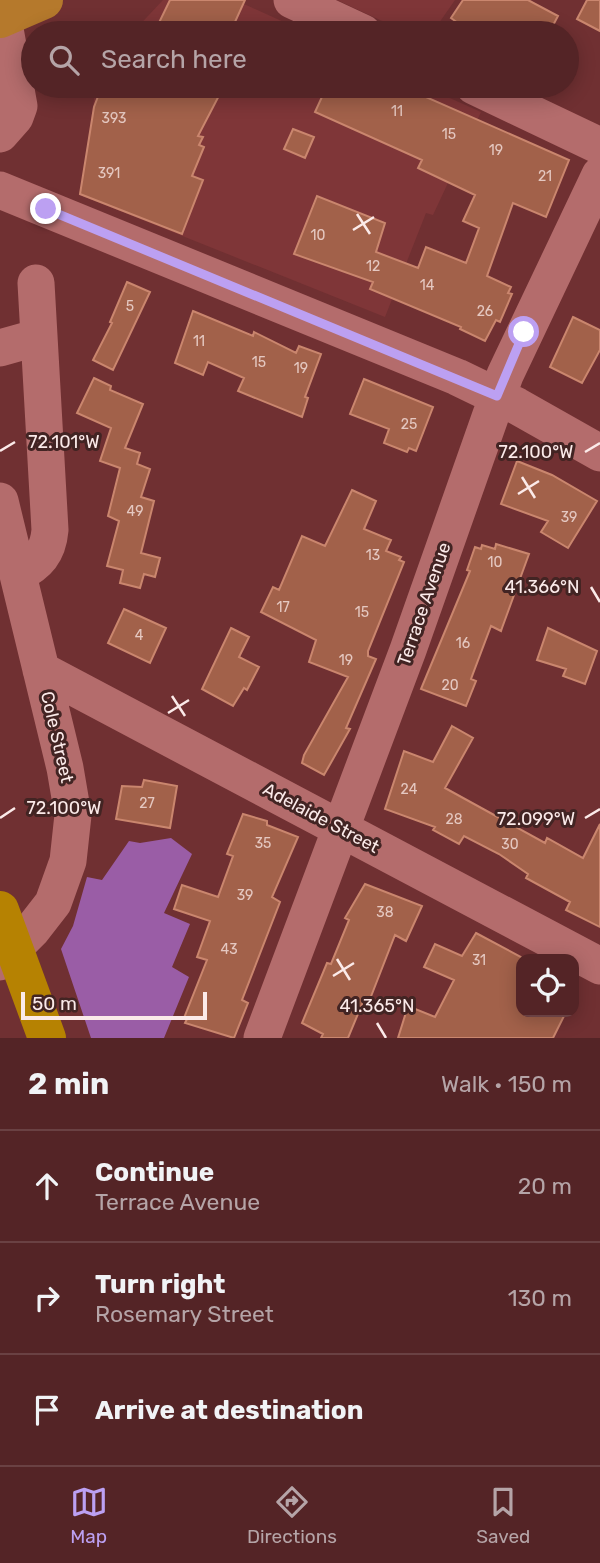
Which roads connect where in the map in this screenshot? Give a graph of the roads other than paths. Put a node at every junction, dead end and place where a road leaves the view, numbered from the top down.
1 (44, 0) edge
2 (292, 0) edge
3 (1, 19) edge
4 (337, 21) edge
5 (499, 98) edge
6 (0, 134) edge
7 (600, 146) edge
8 (600, 175) edge
9 (0, 190) edge
10 (36, 284) dead end
11 (39, 337) junction
12 (0, 348) edge
13 (497, 396) junction
14 (600, 453) edge
15 (0, 501) edge
16 (18, 574) junction
17 (41, 670) junction
18 (341, 829) junction
19 (0, 910) edge
20 (0, 965) edge
21 (600, 966) edge
22 (27, 1038) edge
23 (47, 1038) edge
24 (262, 1038) edge

1 - 3 main road
2 - 4 street
3 - 6 street
5 - 7 street
8 - 13 street, Terrace Avenue
9 - 13 street
10 - 11 street
11 - 12 street
11 - 16 street
13 - 14 street
13 - 18 street, Terrace Avenue
15 - 16 street, Cole Street
16 - 17 street, Cole Street
17 - 18 street, Adelaide Street
17 - 20 street, Cole Street
18 - 21 street, Adelaide Street
18 - 24 street, Terrace Avenue
19 - 23 highway
20 - 22 highway

